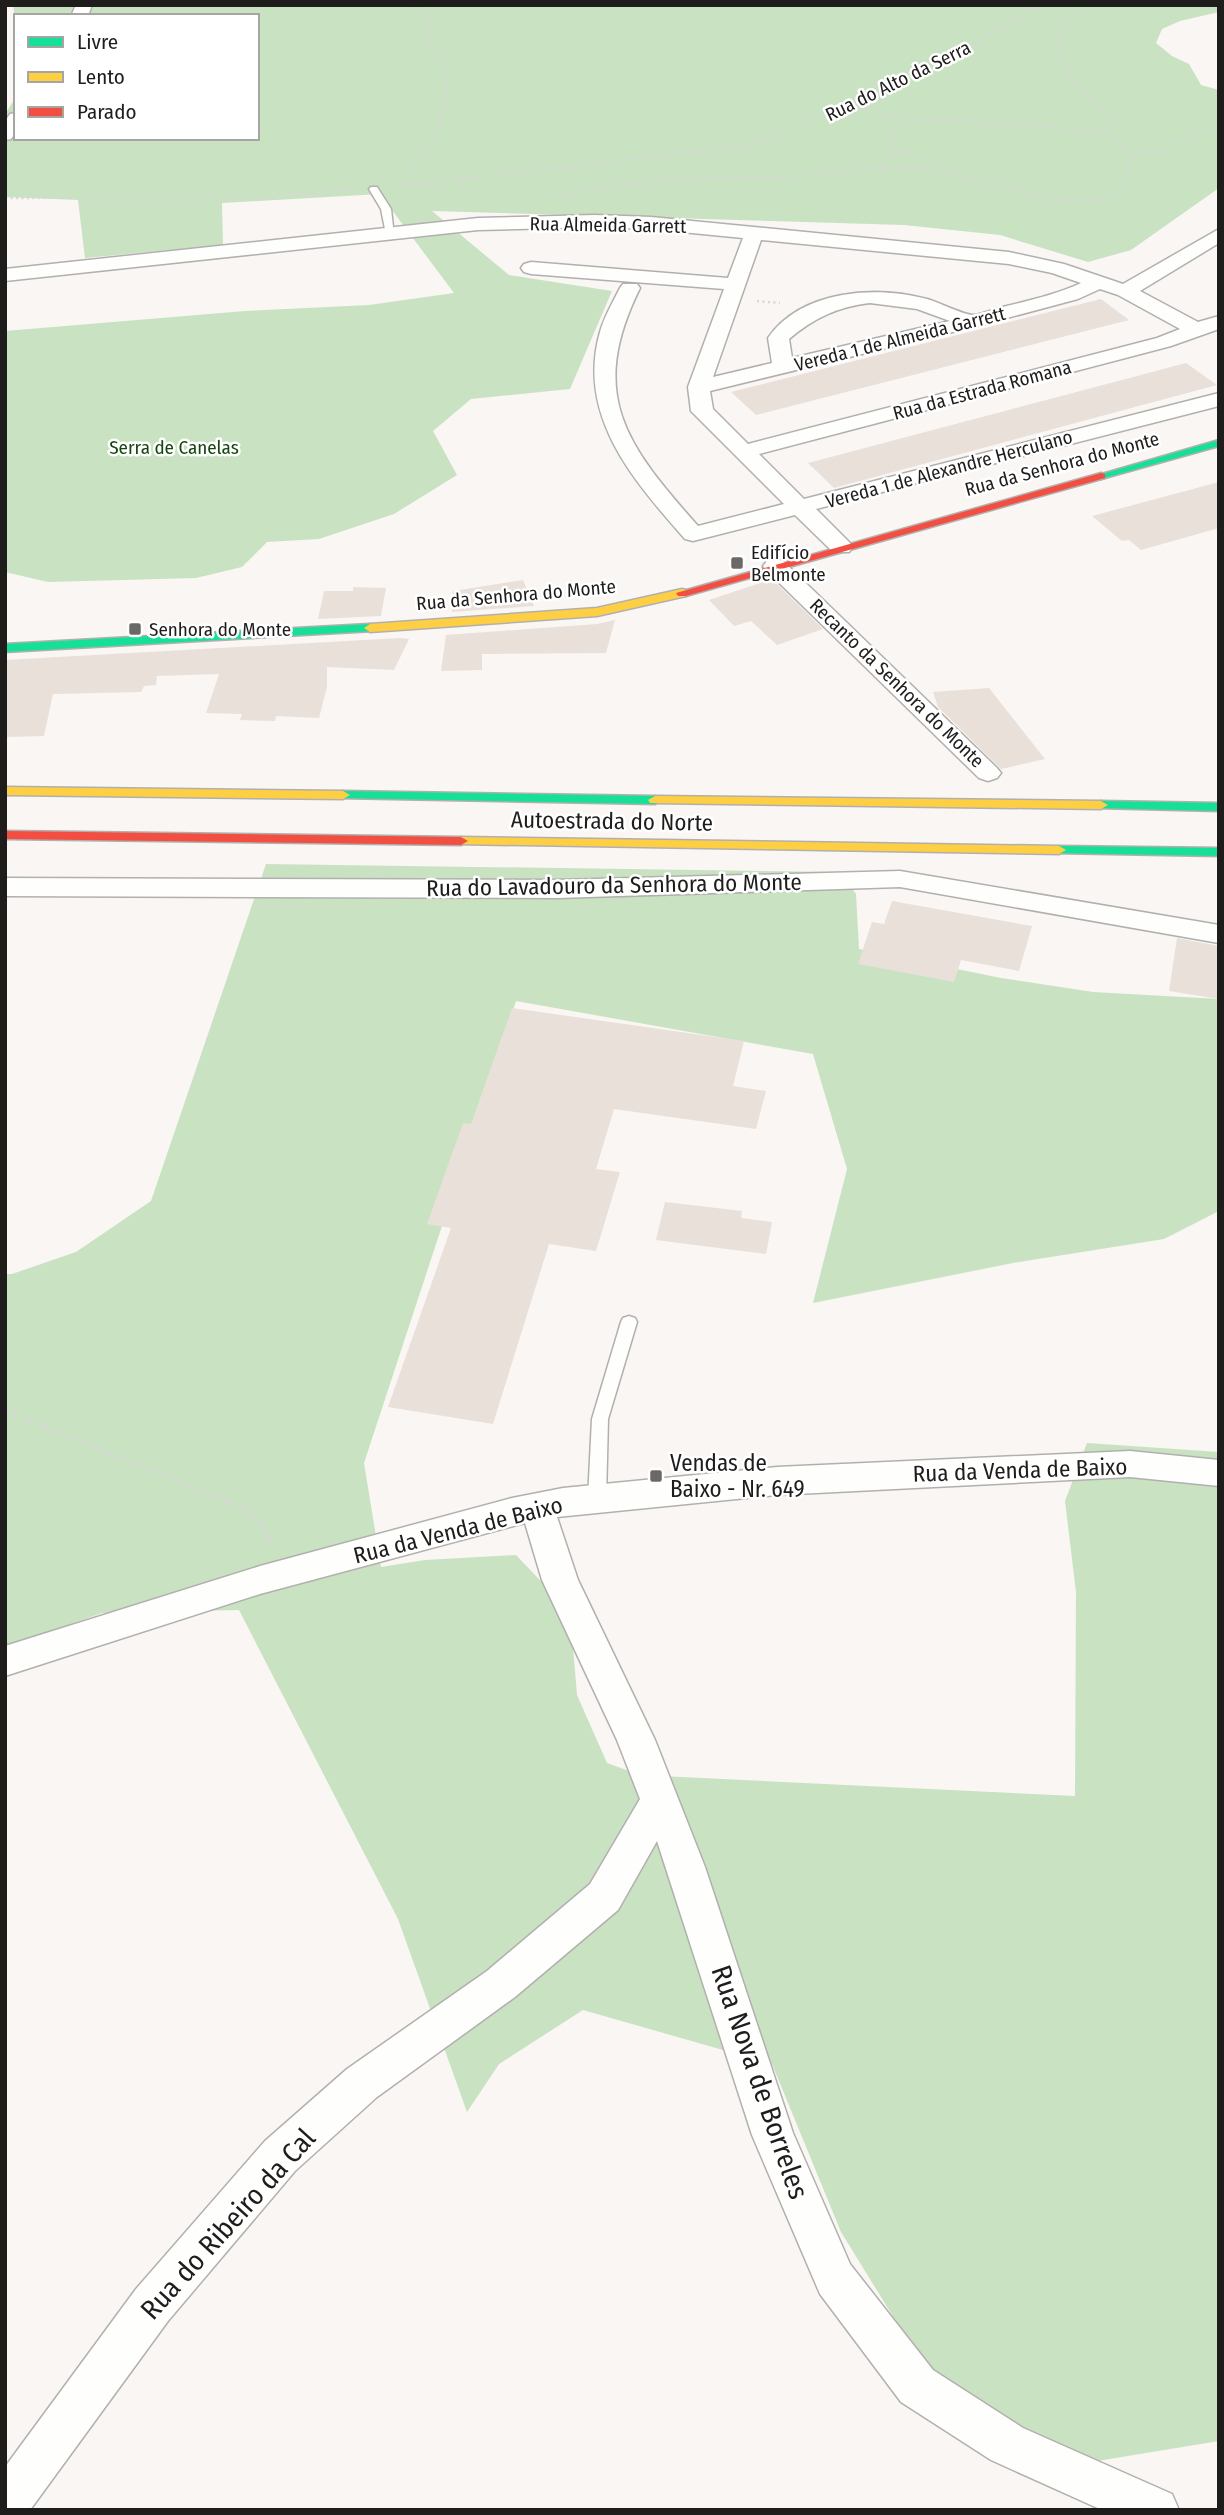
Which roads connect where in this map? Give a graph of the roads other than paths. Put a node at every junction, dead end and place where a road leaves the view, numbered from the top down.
1 (374, 189) road end
2 (754, 233) junction
3 (391, 234) junction
4 (1219, 235) edge
5 (531, 268) dead end
6 (583, 271) junction
7 (5, 275) edge
8 (1100, 282) junction
9 (630, 288) junction
10 (1125, 291) junction
11 (731, 292) junction
12 (970, 322) junction
13 (1219, 322) edge
14 (1197, 330) junction
15 (783, 368) junction
16 (699, 387) junction
17 (1219, 399) edge
18 (1219, 443) edge
19 (743, 452) junction
20 (801, 507) junction
21 (841, 547) junction
22 (775, 566) junction
23 (5, 648) edge
24 (988, 772) dead end
25 (5, 791) edge
26 (1219, 807) edge
27 (5, 835) edge
28 (1219, 852) edge
29 (5, 887) edge
30 (1219, 934) edge
31 (629, 1322) dead end
32 (1219, 1473) edge
33 (597, 1499) junction
34 (537, 1508) junction
35 (5, 1661) edge
36 (660, 1800) junction
37 (5, 2506) edge
38 (1156, 2510) edge

1 - 3 lane
2 - 3 street, Rua Almeida Garrett
2 - 8 street, Rua Almeida Garrett
2 - 11 street
3 - 7 street, Rua Almeida Garrett
4 - 10 street
5 - 6 street
6 - 9 street
6 - 11 street
8 - 10 street, Rua Almeida Garrett
8 - 12 street, Vereda 1 de Almeida Garrett
9 - 11 street
9 - 20 street, Vereda 1 de Alexandre Herculano
10 - 14 street, Rua Almeida Garrett
11 - 16 street
12 - 15 street, Vereda 1 de Almeida Garrett
12 - 15 street
13 - 14 street, Rua da Estrada Romana
14 - 19 street, Rua da Estrada Romana
15 - 16 street, Vereda 1 de Almeida Garrett
16 - 19 street
17 - 20 street, Vereda 1 de Alexandre Herculano
18 - 21 main road, Rua da Senhora do Monte
19 - 20 street
20 - 21 street
21 - 22 main road, Rua da Senhora do Monte
22 - 23 main road, Rua da Senhora do Monte
22 - 24 street, Recanto da Senhora do Monte
25 - 26 main road, Autoestrada do Norte
27 - 28 main road, Autoestrada do Norte
29 - 30 street, Rua do Lavadouro da Senhora do Monte
31 - 33 lane
32 - 33 street, Rua da Venda de Baixo
33 - 34 street, Rua da Venda de Baixo
34 - 35 street, Rua da Venda de Baixo
34 - 36 street, Rua Nova de Borreles
36 - 37 street, Rua do Ribeiro da Cal
36 - 38 street, Rua Nova de Borreles

